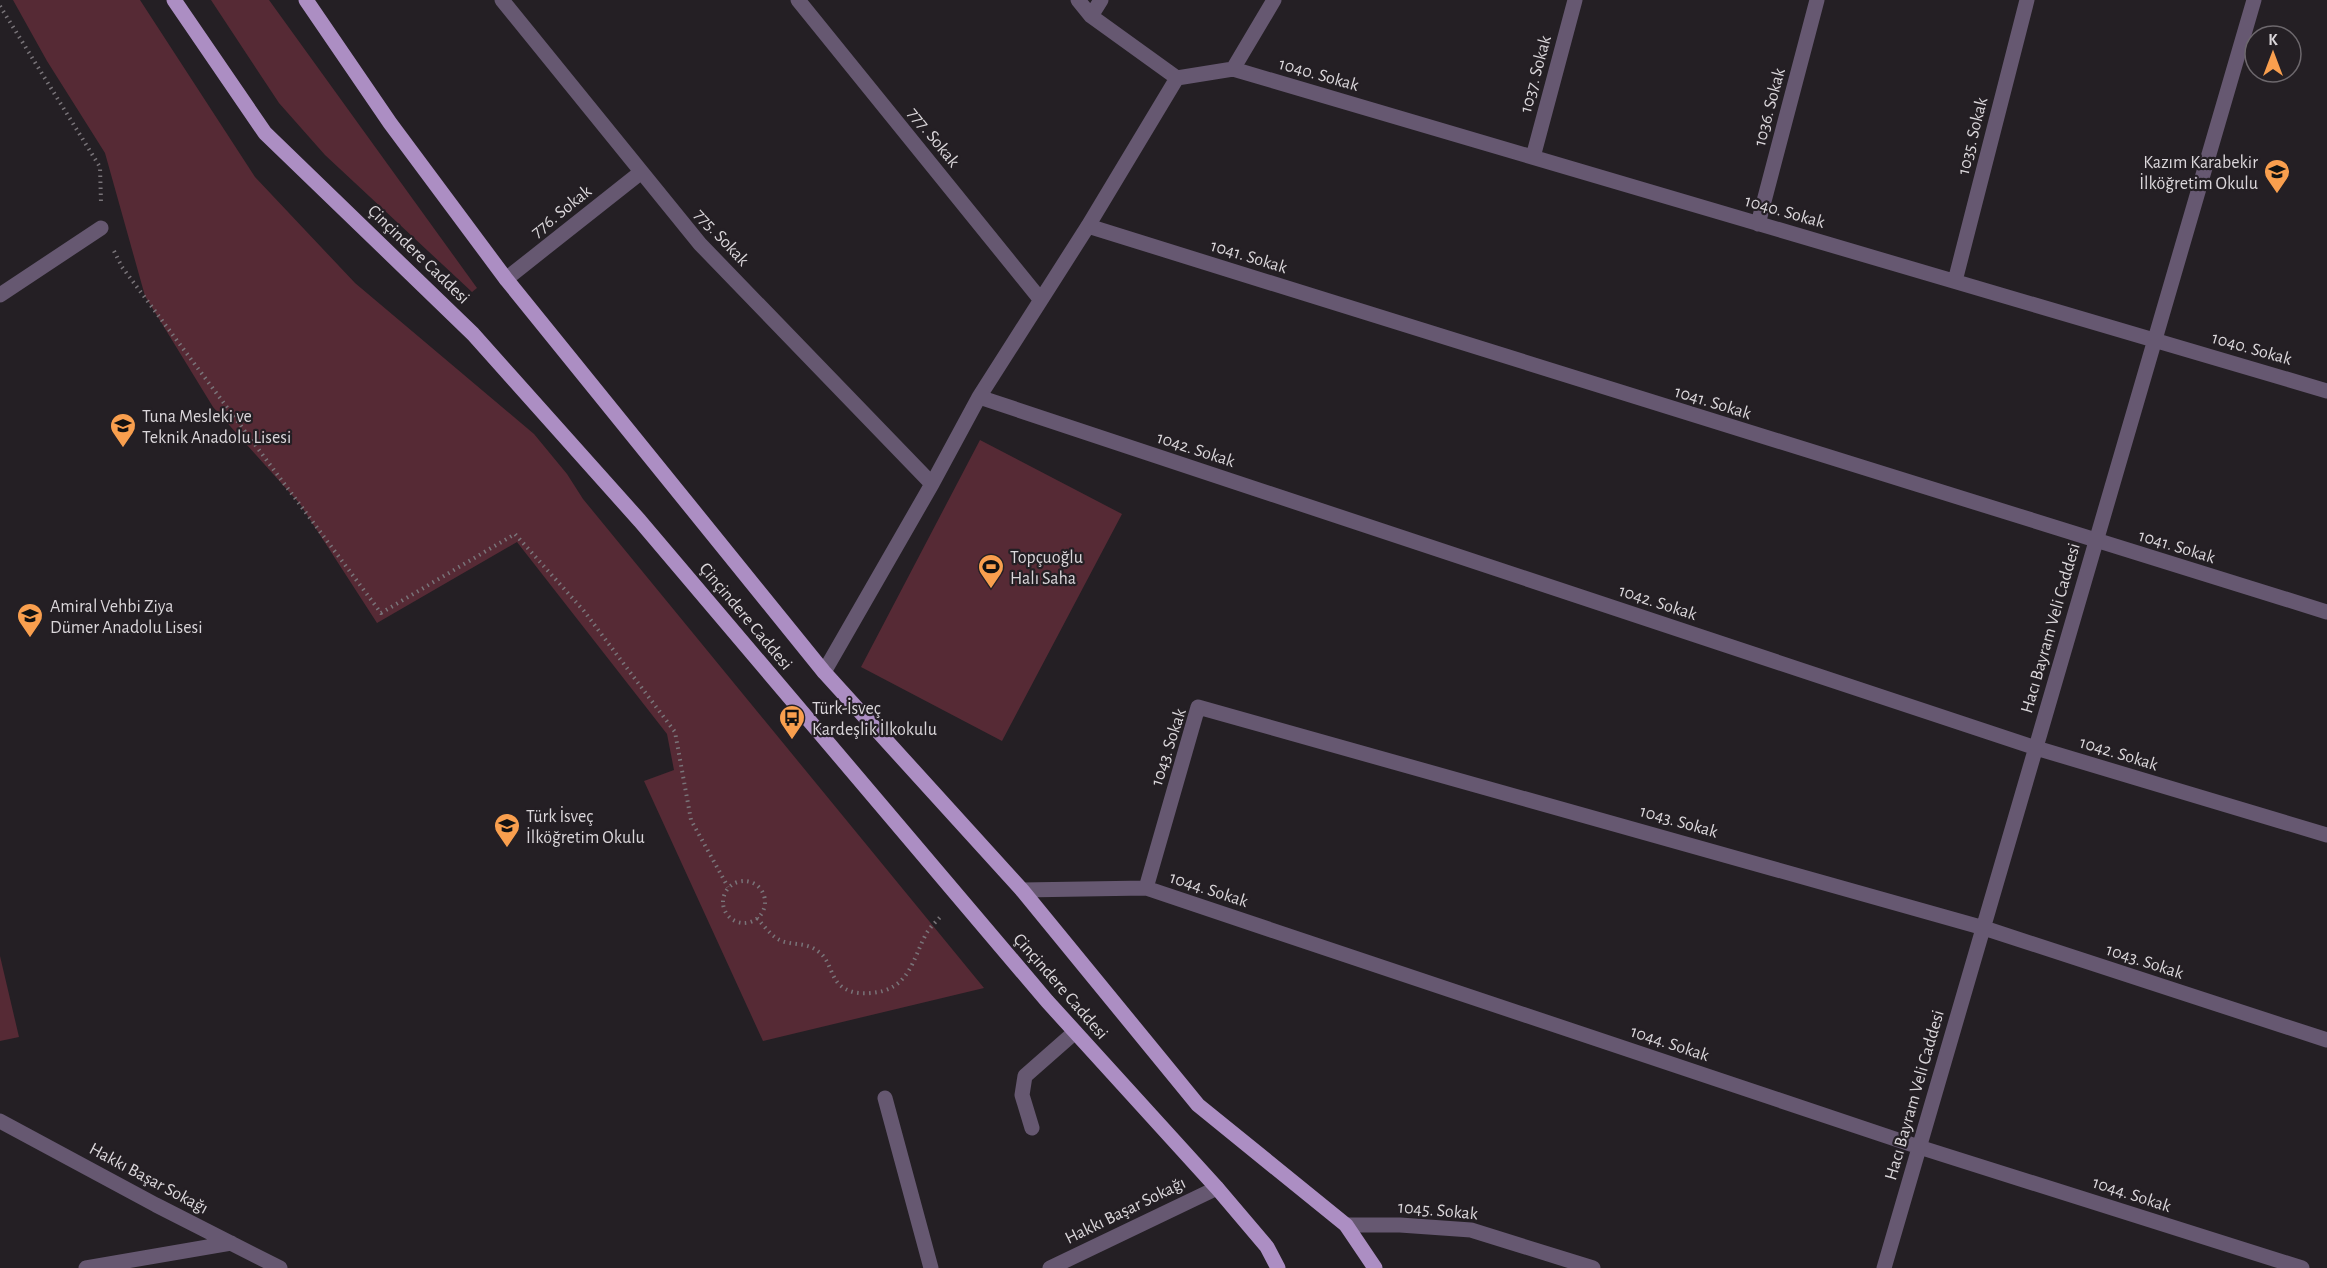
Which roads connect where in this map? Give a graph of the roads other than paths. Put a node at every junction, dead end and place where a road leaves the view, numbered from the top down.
1 (174, 0) edge
2 (306, 0) edge
3 (502, 0) edge
4 (798, 0) edge
5 (1078, 0) edge
6 (1101, 0) edge
7 (1274, 0) edge
8 (1575, 0) edge
9 (1817, 0) edge
10 (2027, 0) edge
11 (2254, 0) edge
12 (1091, 16) junction
13 (1233, 69) junction
14 (1177, 78) junction
15 (1533, 157) junction
16 (640, 173) junction
17 (1758, 224) junction
18 (1088, 226) junction
19 (101, 228) road end
20 (506, 279) junction
21 (1955, 281) junction
22 (0, 295) edge
23 (1040, 299) junction
24 (2155, 340) junction
25 (2327, 391) edge
26 (979, 397) junction
27 (932, 484) junction
28 (2096, 542) junction
29 (2327, 612) edge
30 (824, 672) junction
31 (2036, 748) junction
32 (2327, 835) edge
33 (1146, 888) junction
34 (1022, 890) junction
35 (1983, 928) junction
36 (1075, 1032) junction
37 (2327, 1040) edge
38 (885, 1098) dead end
39 (0, 1121) edge
40 (1032, 1128) dead end
41 (1920, 1146) junction
42 (1216, 1188) junction
43 (1346, 1226) junction
44 (231, 1243) junction
45 (86, 1268) edge
46 (280, 1268) edge
47 (931, 1268) edge
48 (1050, 1268) edge
49 (1278, 1268) edge
50 (1376, 1268) edge
51 (1593, 1268) edge
52 (1884, 1268) edge
53 (2302, 1268) edge

1 - 36 main road, Çinçindere Caddesi
2 - 20 main road, Çinçindere Caddesi
3 - 16 street, 775. Sokak
4 - 23 street, 777. Sokak
5 - 12 street
6 - 12 street
7 - 13 street
8 - 15 street, 1037. Sokak
9 - 17 street, 1036. Sokak
10 - 21 street, 1035. Sokak
11 - 24 street, Hacı Bayram Veli Caddesi
12 - 14 street
13 - 14 street
13 - 15 street, 1040. Sokak
14 - 18 street
15 - 17 street, 1040. Sokak
16 - 20 street, 776. Sokak
16 - 27 street, 775. Sokak
17 - 21 street, 1040. Sokak
18 - 23 street
18 - 28 street, 1041. Sokak
19 - 22 street
20 - 30 main road, Çinçindere Caddesi
21 - 24 street, 1040. Sokak
23 - 26 street
24 - 25 street, 1040. Sokak
24 - 28 street, Hacı Bayram Veli Caddesi
26 - 27 street
26 - 31 street, 1042. Sokak
27 - 30 street
28 - 29 street, 1041. Sokak
28 - 31 street, Hacı Bayram Veli Caddesi
30 - 34 main road, Çinçindere Caddesi
31 - 32 street, 1042. Sokak
31 - 35 street, Hacı Bayram Veli Caddesi
33 - 34 street, 1044. Sokak
33 - 35 street, 1043. Sokak
33 - 41 street, 1044. Sokak
34 - 43 main road, Çinçindere Caddesi
35 - 37 street, 1043. Sokak
35 - 41 street, Hacı Bayram Veli Caddesi
36 - 40 street
36 - 42 main road, Çinçindere Caddesi
38 - 47 street
39 - 44 street, Hakkı Başar Sokağı
41 - 52 street, Hacı Bayram Veli Caddesi
41 - 53 street, 1044. Sokak
42 - 48 street, Hakkı Başar Sokağı
42 - 49 main road, Çinçindere Caddesi
43 - 50 main road, Çinçindere Caddesi
43 - 51 street, 1045. Sokak
44 - 45 street
44 - 46 street, Hakkı Başar Sokağı

